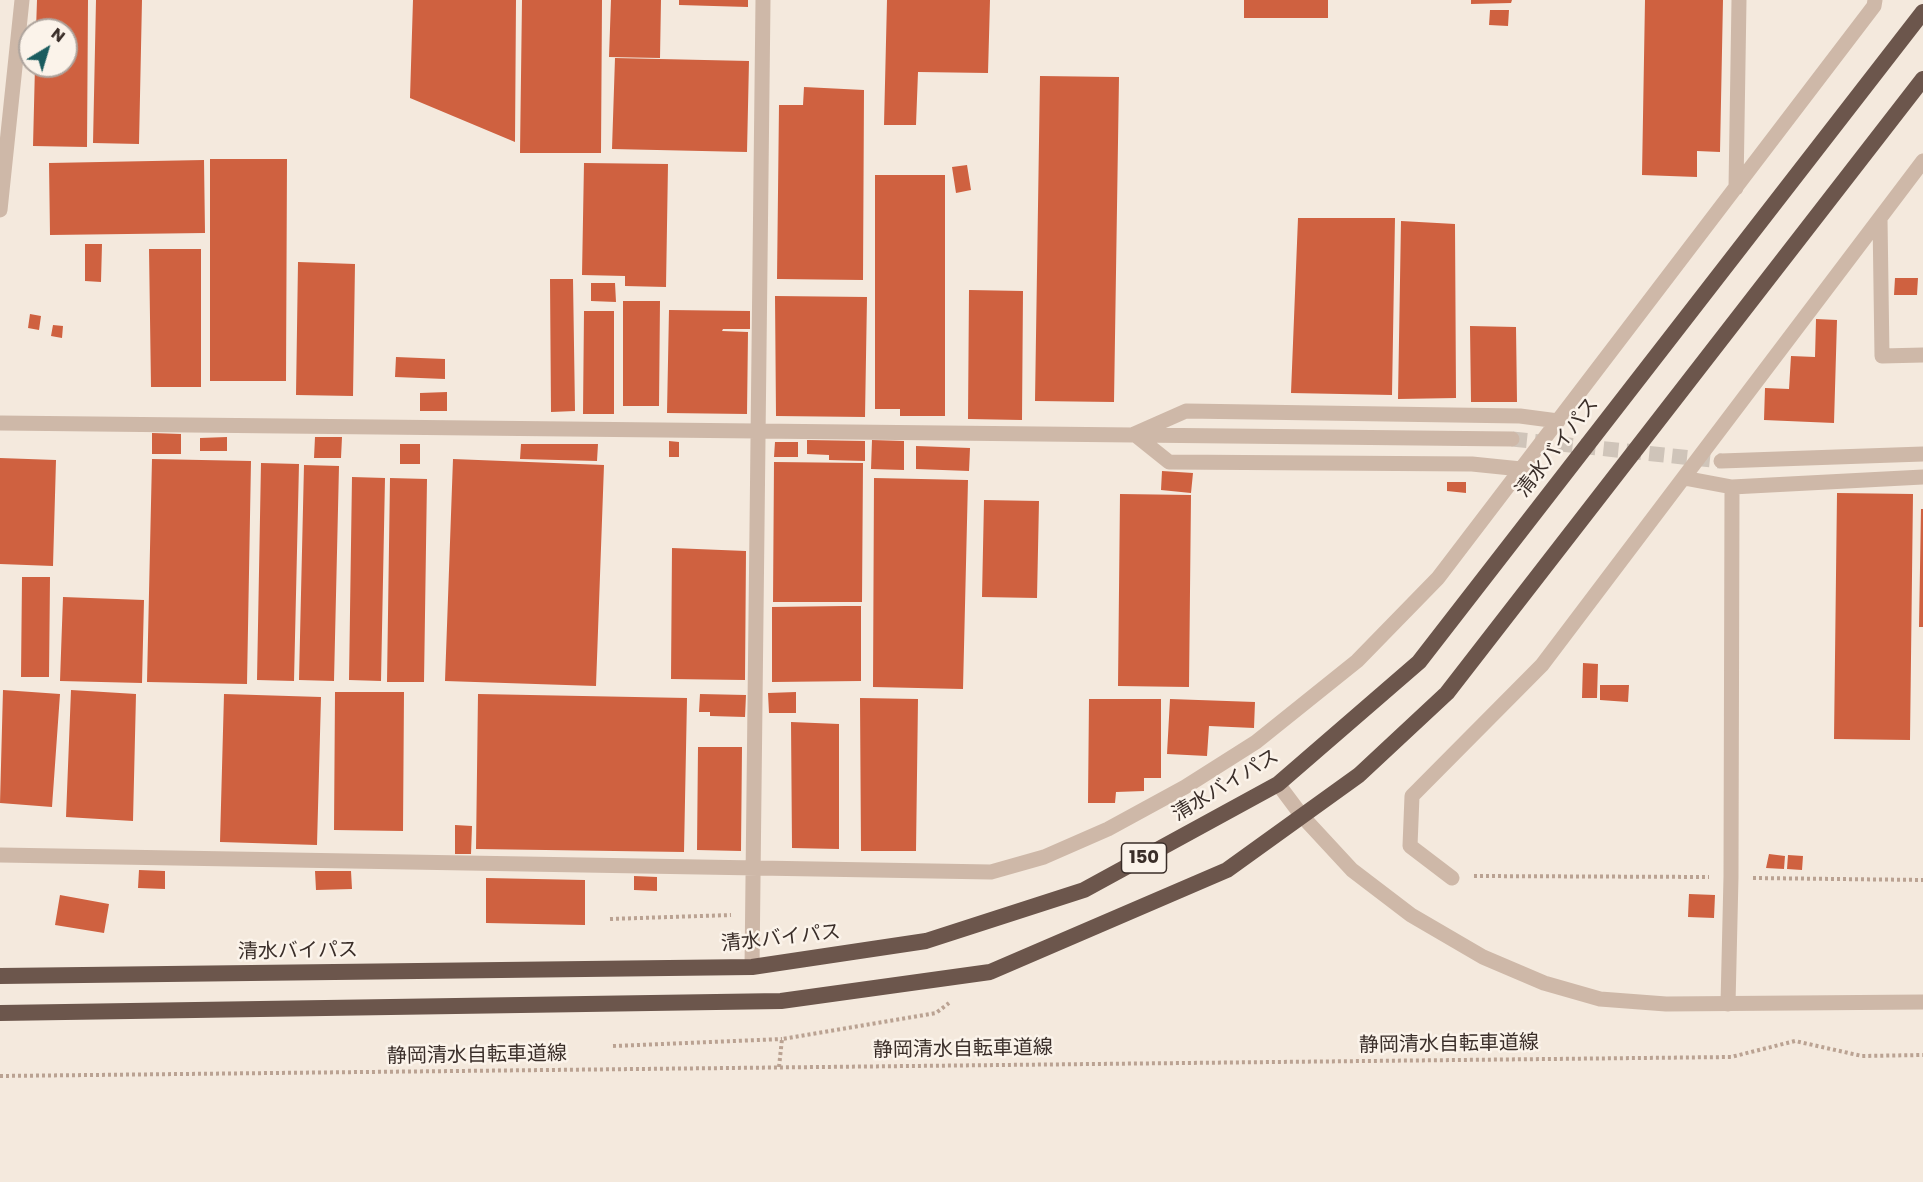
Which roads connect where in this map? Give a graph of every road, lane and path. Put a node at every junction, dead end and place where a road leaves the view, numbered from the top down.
1 (22, 0) edge
2 (763, 0) edge
3 (1739, 0) edge
4 (1875, 0) edge
5 (1923, 12) edge
6 (1923, 79) edge
7 (1923, 161) edge
8 (1736, 188) junction
9 (0, 210) edge
10 (1880, 218) junction
11 (1923, 355) edge
12 (1558, 421) junction
13 (0, 423) edge
14 (759, 430) junction
15 (1134, 434) junction
16 (1512, 439) tunnel mouth
17 (1923, 454) edge
18 (1720, 461) tunnel mouth
19 (1521, 469) junction
20 (1923, 477) edge
21 (1684, 478) junction
22 (1732, 487) junction
23 (1278, 784) junction
24 (1302, 816) junction
25 (0, 855) edge
26 (752, 866) junction
27 (1731, 877) junction
28 (1452, 878) joint
29 (1923, 880) edge
30 (752, 914) junction
31 (610, 919) dead end
32 (752, 967) junction
33 (0, 976) edge
34 (954, 999) dead end
35 (1923, 1002) edge
36 (1728, 1004) junction
37 (0, 1013) edge
38 (782, 1039) junction
39 (613, 1046) dead end
40 (1923, 1055) edge
41 (780, 1067) junction
42 (0, 1076) edge

1 - 9 street
2 - 14 street
3 - 8 street
4 - 8 street
5 - 23 highway, 清水バイパス / 150
6 - 24 highway, 150
7 - 10 street
8 - 12 street
10 - 11 street
10 - 21 street
12 - 15 street
12 - 19 street
13 - 14 street
14 - 15 street
14 - 26 street
15 - 16 street
15 - 19 street
17 - 18 street
19 - 26 street
20 - 22 street
21 - 22 street
21 - 28 street
22 - 27 street
23 - 24 street
23 - 32 highway, 清水バイパス / 150
24 - 36 street
24 - 37 highway, 150
25 - 26 street
26 - 30 street
27 - 28 path
27 - 29 path
27 - 36 street
30 - 31 path
30 - 32 street
32 - 33 highway, 清水バイパス / 150
34 - 38 path
35 - 36 street
38 - 39 path
38 - 41 path
40 - 41 path, 静岡清水自転車道線
41 - 42 path, 静岡清水自転車道線

